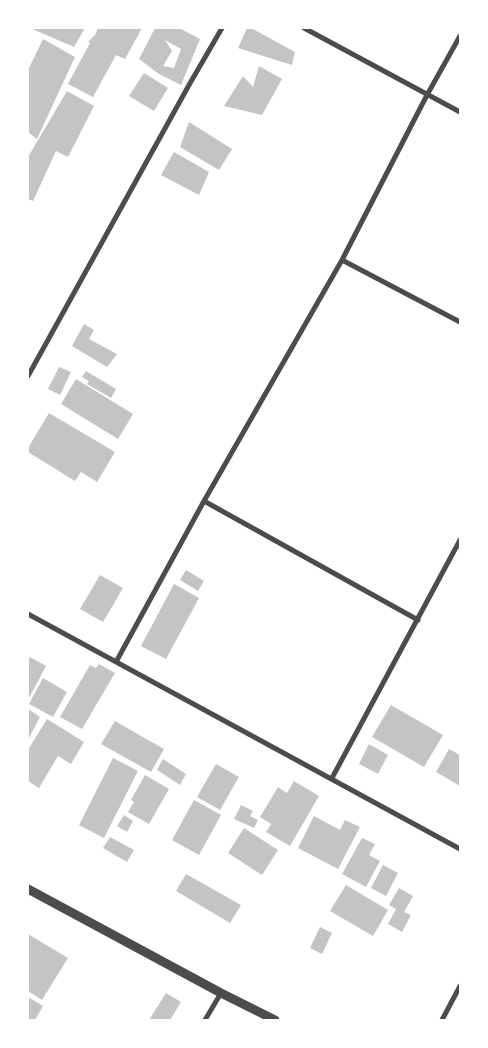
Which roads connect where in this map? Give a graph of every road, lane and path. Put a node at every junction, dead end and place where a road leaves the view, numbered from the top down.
1 (222, 28) edge
2 (304, 28) edge
3 (460, 36) edge
4 (426, 95) junction
5 (460, 112) edge
6 (342, 260) junction
7 (460, 322) edge
8 (28, 376) edge
9 (204, 501) junction
10 (460, 540) edge
11 (28, 614) edge
12 (418, 620) junction
13 (116, 662) junction
14 (332, 778) junction
15 (460, 849) edge
16 (28, 888) edge
17 (460, 986) edge
18 (221, 993) junction
19 (205, 1020) edge
20 (275, 1020) edge
21 (442, 1020) edge

1 - 8 street
2 - 4 street
3 - 4 street
4 - 5 street
4 - 6 street
6 - 7 street
6 - 9 street
9 - 12 street
9 - 13 street
10 - 12 street
11 - 13 street
12 - 14 street
13 - 14 street
14 - 15 street
16 - 18 street
17 - 21 street
18 - 19 street
18 - 20 street

